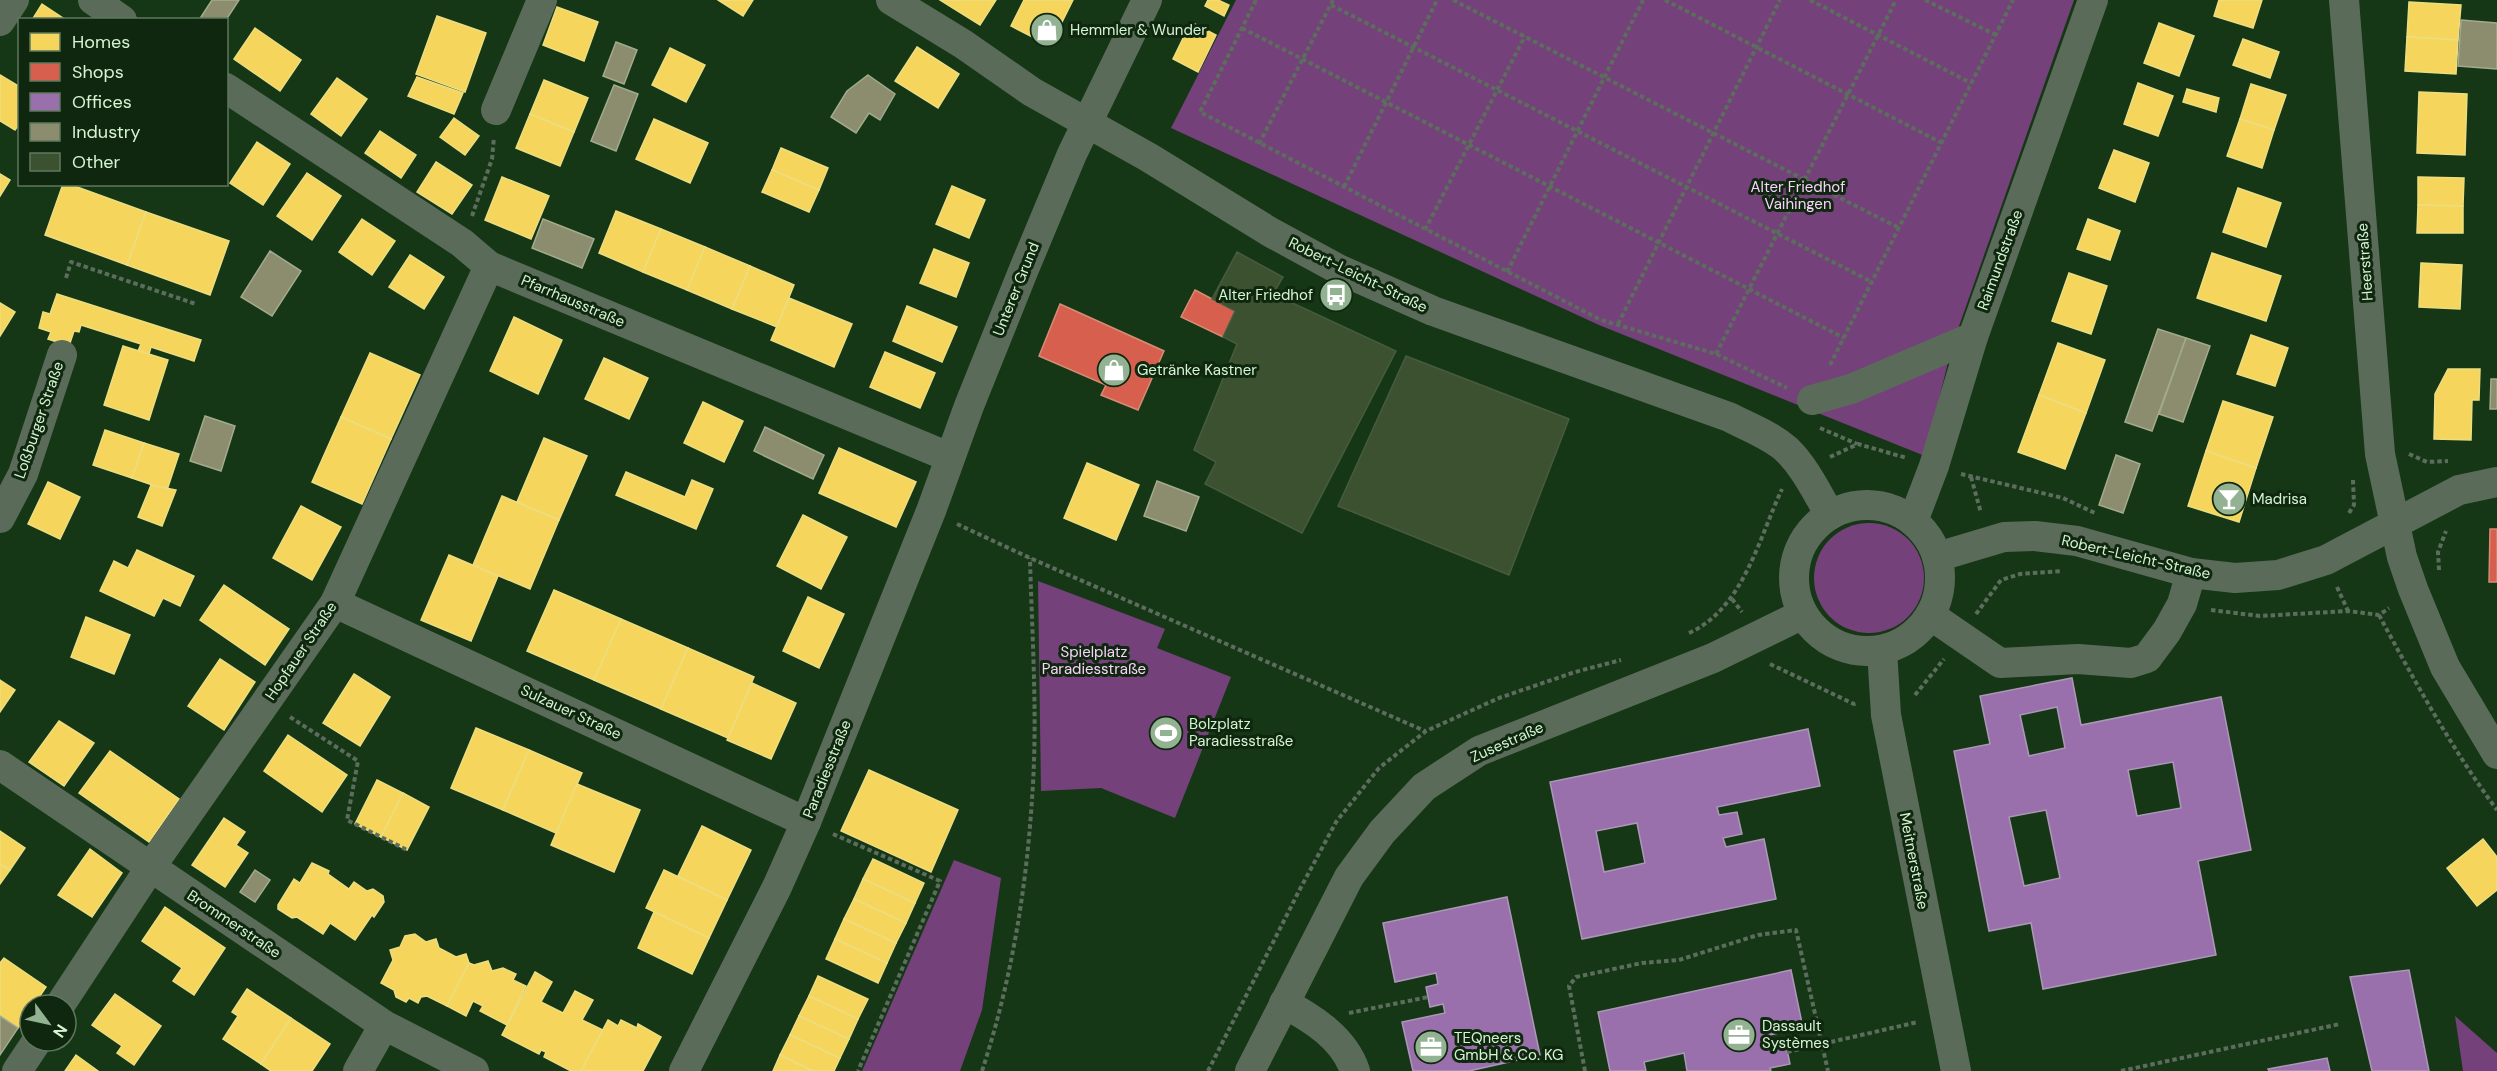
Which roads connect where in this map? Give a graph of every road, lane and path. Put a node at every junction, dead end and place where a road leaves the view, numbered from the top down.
1 (14, 0) edge
2 (93, 0) edge
3 (542, 0) edge
4 (891, 0) edge
5 (1147, 0) edge
6 (1257, 0) edge
7 (1437, 0) edge
8 (1453, 0) edge
9 (1643, 0) edge
10 (1665, 0) edge
11 (1780, 0) edge
12 (1810, 0) edge
13 (1896, 0) edge
14 (1925, 0) edge
15 (2013, 0) edge
16 (2092, 0) edge
17 (2344, 0) edge
18 (1332, 2) edge
19 (119, 18) edge
20 (0, 21) edge
21 (1242, 28) junction
22 (1878, 35) junction
23 (1996, 35) junction
24 (1525, 36) junction
25 (1413, 47) junction
26 (1756, 47) junction
27 (1302, 59) junction
28 (1605, 78) junction
29 (1971, 83) junction
30 (228, 89) edge
31 (1497, 90) junction
32 (1848, 94) junction
33 (1386, 103) junction
34 (496, 110) joint
35 (1087, 124) junction
36 (1577, 131) junction
37 (1714, 133) junction
38 (1942, 142) junction
39 (1259, 144) junction
40 (1469, 145) junction
41 (1804, 179) junction
42 (1344, 187) junction
43 (1550, 187) junction
44 (1687, 187) junction
45 (1899, 228) junction
46 (1425, 230) junction
47 (1777, 233) junction
48 (462, 243) junction
49 (1659, 243) junction
50 (489, 266) junction
51 (1507, 272) junction
52 (66, 278) dead end
53 (1872, 282) junction
54 (1749, 289) junction
55 (196, 304) dead end
56 (1618, 324) junction
57 (1973, 337) junction
58 (1844, 338) junction
59 (1716, 354) junction
60 (62, 355) dead end
61 (1812, 400) junction
62 (2380, 454) junction
63 (949, 457) junction
64 (1934, 466) junction
65 (1804, 471) junction
66 (2497, 482) edge
67 (931, 512) junction
68 (1830, 515) junction
69 (2101, 516) dead end
70 (0, 518) edge
71 (1913, 521) junction
72 (2344, 522) dead end
73 (2396, 522) junction
74 (2449, 527) dead end
75 (1937, 556) junction
76 (1030, 558) junction
77 (2072, 572) dead end
78 (2191, 573) junction
79 (2413, 589) junction
80 (1732, 599) junction
81 (335, 603) junction
82 (2182, 604) junction
83 (1803, 614) junction
84 (1930, 615) junction
85 (2379, 615) junction
86 (1961, 636) junction
87 (1756, 637) junction
88 (1679, 638) dead end
89 (1882, 650) junction
90 (1626, 659) dead end
91 (1885, 701) junction
92 (267, 702) junction
93 (1426, 731) junction
94 (2497, 754) edge
95 (0, 765) edge
96 (2497, 810) edge
97 (806, 822) junction
98 (407, 850) dead end
99 (150, 868) junction
100 (68, 993) edge
101 (1428, 997) dead end
102 (1284, 1003) junction
103 (1944, 1016) junction
104 (2340, 1024) dead end
105 (384, 1025) junction
106 (1324, 1026) junction
107 (1822, 1044) junction
108 (1787, 1052) dead end
109 (29, 1053) edge
110 (17, 1071) edge
111 (358, 1071) edge
112 (474, 1071) edge
113 (684, 1071) edge
114 (858, 1071) edge
115 (982, 1071) edge
116 (1208, 1071) edge
117 (1250, 1071) edge
118 (1355, 1071) edge
119 (1585, 1071) edge
120 (1828, 1071) edge
121 (1956, 1071) edge
122 (2121, 1071) edge

1 - 20 street
2 - 19 street
3 - 34 street
4 - 35 street, Robert-Leicht-Straße
5 - 35 street, Unterer Grund
6 - 21 path
7 - 25 path
8 - 24 path
9 - 28 path
10 - 26 path
11 - 26 path
12 - 22 path
13 - 22 path
14 - 23 path
15 - 23 path
16 - 57 street, Raimundstraße
17 - 62 street, Heerstraße
18 - 25 path
18 - 27 path
21 - 27 path
21 - 39 path
22 - 29 path
22 - 32 path
23 - 29 path
24 - 28 path
24 - 31 path
25 - 31 path
25 - 33 path
26 - 32 path
26 - 37 path
27 - 33 path
27 - 39 path
28 - 36 path
28 - 37 path
29 - 38 path
30 - 48 street, Pfarrhausstraße
31 - 36 path
31 - 40 path
32 - 38 path
32 - 41 path
33 - 40 path
33 - 42 path
34 - 48 path
35 - 63 street, Unterer Grund
35 - 65 street, Robert-Leicht-Straße
36 - 43 path
36 - 44 path
37 - 41 path
37 - 44 path
38 - 45 path
39 - 42 path
40 - 43 path
40 - 46 path
41 - 45 path
41 - 47 path
42 - 46 path
43 - 49 path
43 - 51 path
44 - 47 path
44 - 49 path
45 - 53 path
46 - 51 path
47 - 53 path
47 - 54 path
48 - 50 street, Pfarrhausstraße
49 - 54 path
49 - 56 path
50 - 63 street, Pfarrhausstraße
50 - 81 street, Hopfauer Straße
51 - 56 path
52 - 55 path
53 - 58 path
54 - 58 path
54 - 59 path
56 - 59 path
57 - 61 street
57 - 64 street, Raimundstraße
58 - 61 path
59 - 61 path
60 - 70 street, Loßburger Straße
62 - 72 path
62 - 73 street, Heerstraße
63 - 67 street, Paradiesstraße
64 - 65 path
64 - 69 path
64 - 71 street, Raimundstraße
65 - 68 street, Robert-Leicht-Straße
65 - 80 path
66 - 73 street, Robert-Leicht-Straße
67 - 76 path
67 - 97 street, Paradiesstraße
68 - 71 street
68 - 83 street
71 - 75 street
73 - 78 street, Robert-Leicht-Straße
73 - 79 street
74 - 79 path
75 - 78 street, Robert-Leicht-Straße
75 - 84 street
76 - 93 path
76 - 115 path
77 - 86 path
78 - 82 street
79 - 85 path
79 - 94 street
80 - 87 path
80 - 88 path
81 - 92 street, Hopfauer Straße
81 - 97 street, Sulzauer Straße
82 - 85 path
82 - 86 street
83 - 87 street, Zusestraße
83 - 89 street
84 - 86 street
84 - 89 street
85 - 96 path
86 - 91 path
87 - 91 path
87 - 102 street, Zusestraße
89 - 91 street, Meitnerstraße
90 - 93 path
91 - 103 street, Meitnerstraße
92 - 98 path
92 - 99 street, Hopfauer Straße
93 - 116 path
95 - 99 street, Brommerstraße
97 - 113 street, Paradiesstraße
97 - 114 path
99 - 100 street, Hopfauer Straße
99 - 105 street, Brommerstraße
101 - 106 path
102 - 106 street
102 - 117 street, Zusestraße
103 - 107 path
103 - 121 street, Meitnerstraße
104 - 122 path
105 - 111 street
105 - 112 street, Brommerstraße
106 - 118 street
107 - 108 path
107 - 119 path
107 - 120 path
109 - 110 street

